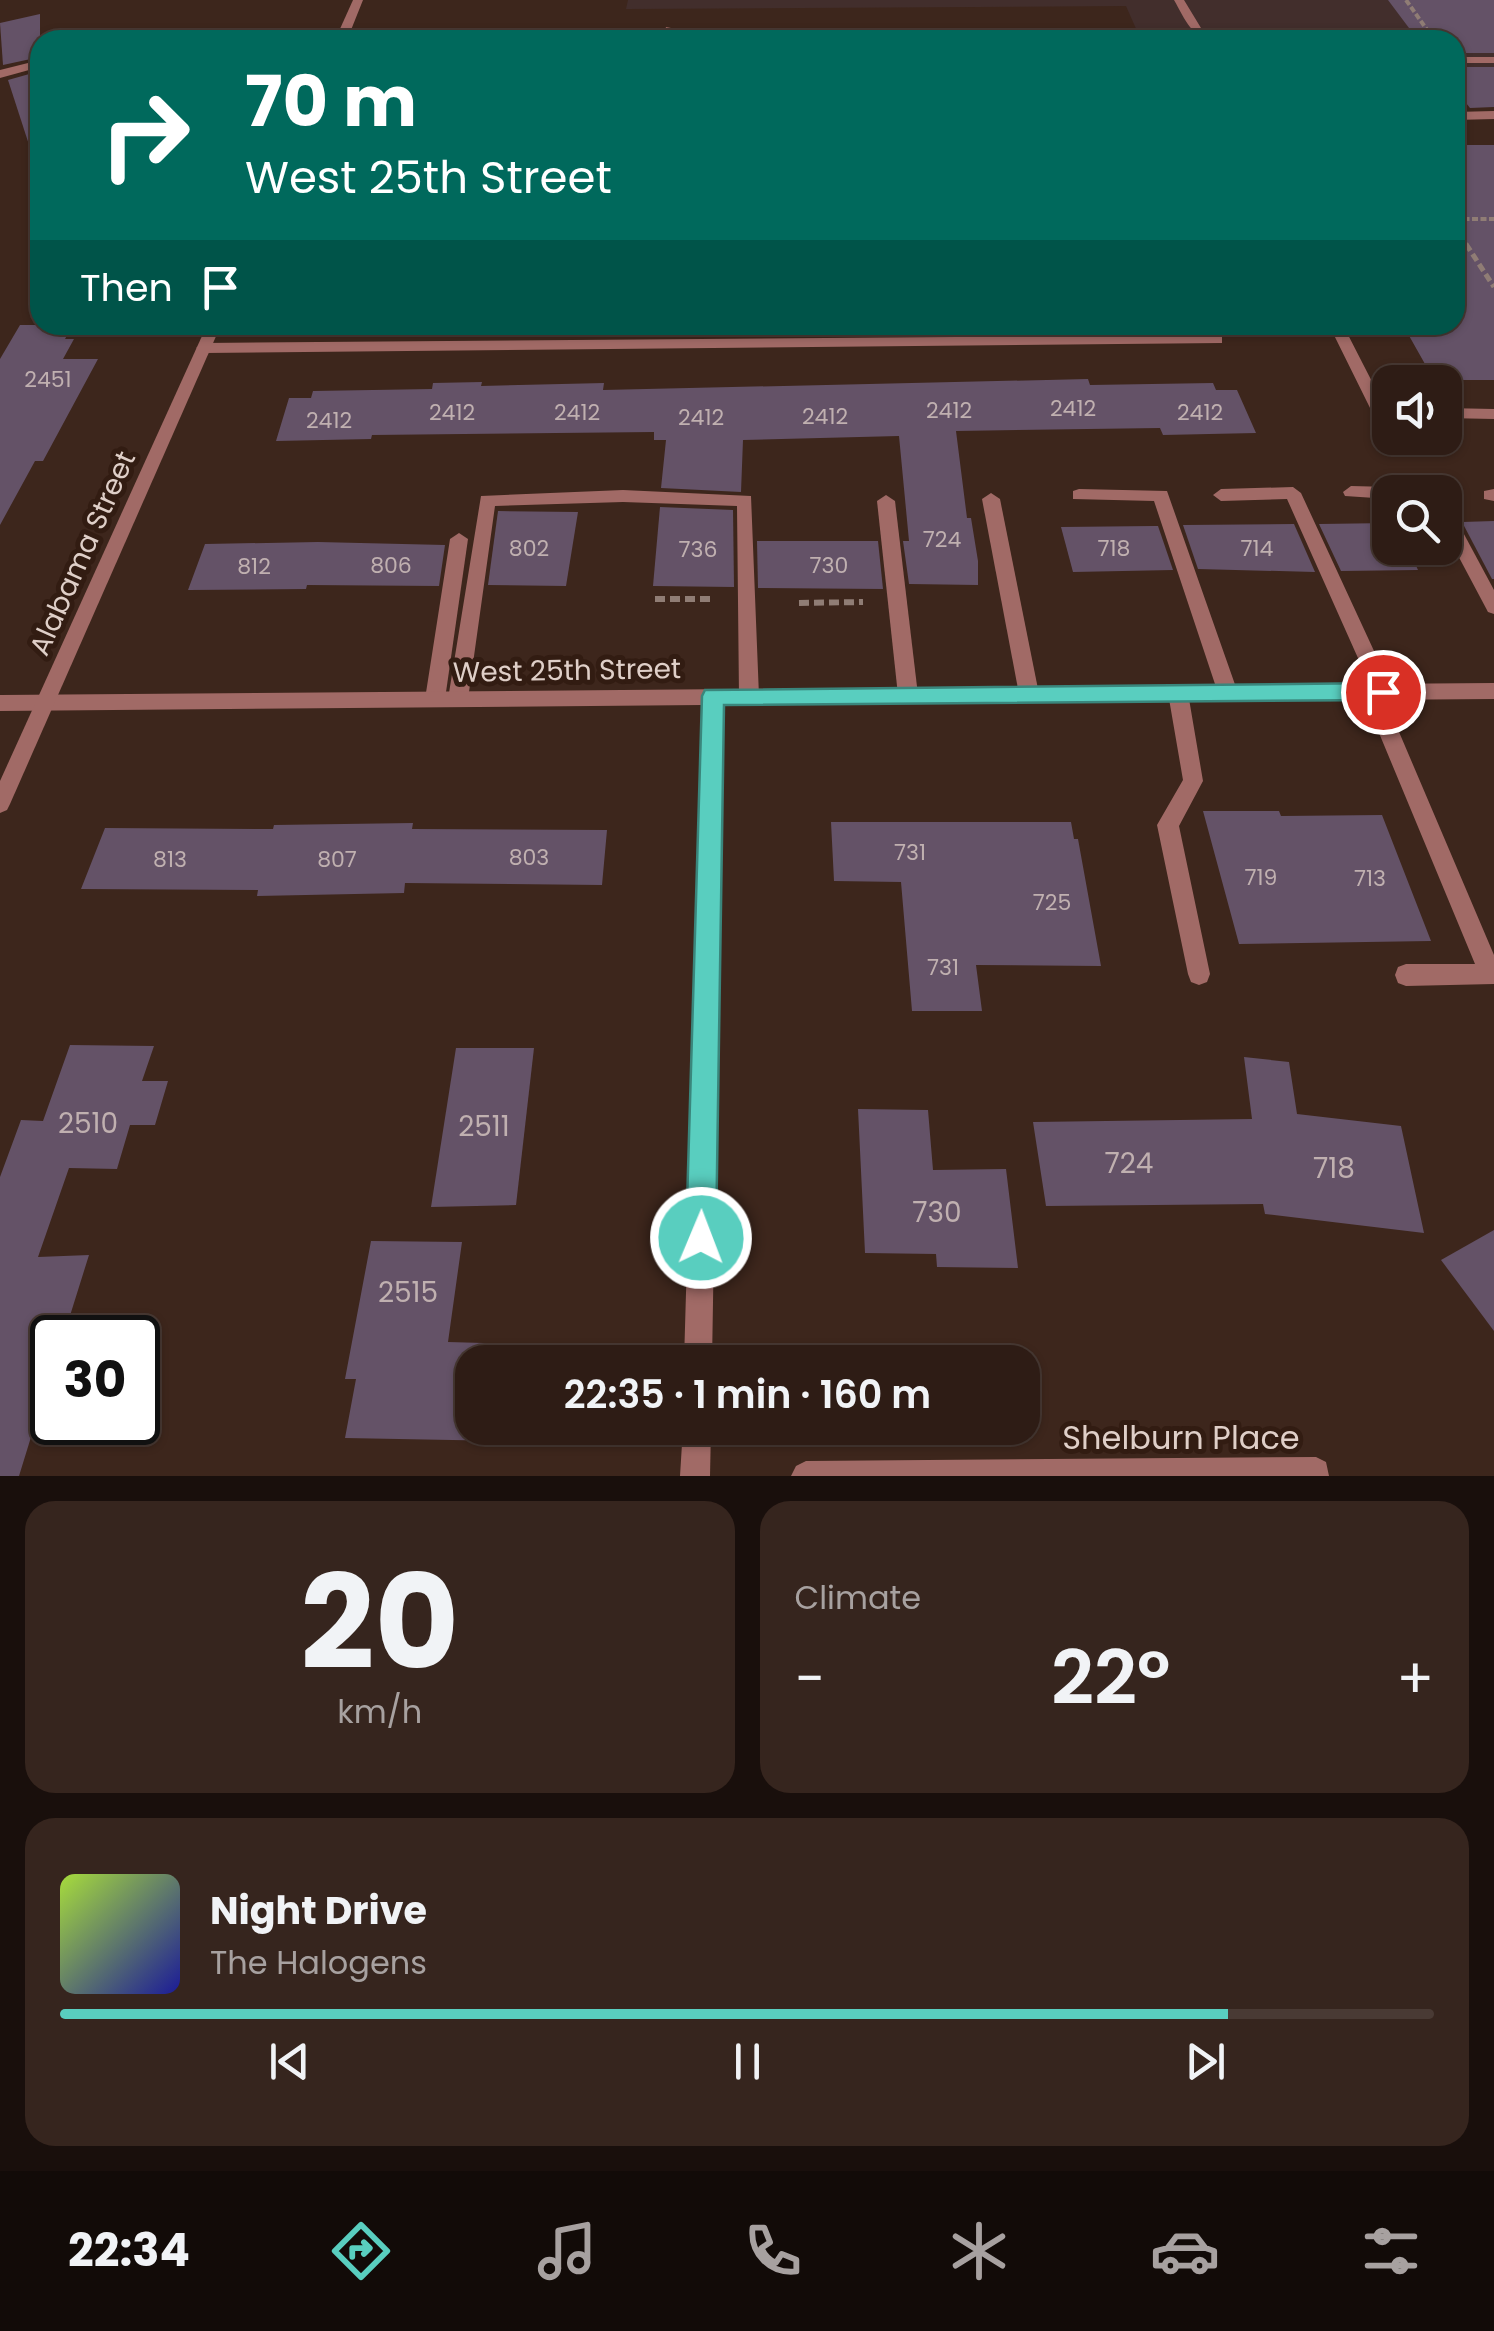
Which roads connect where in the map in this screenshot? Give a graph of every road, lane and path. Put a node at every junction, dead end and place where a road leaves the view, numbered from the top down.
1 (358, 0) edge
2 (1179, 0) edge
3 (1406, 0) edge
4 (344, 30) edge
5 (1196, 30) edge
6 (1427, 30) edge
7 (1465, 60) edge
8 (1494, 60) edge
9 (30, 66) edge
10 (0, 74) edge
11 (1494, 115) edge
12 (1465, 116) edge
13 (1465, 219) edge
14 (1494, 219) edge
15 (1465, 242) edge
16 (1494, 285) edge
17 (210, 335) edge
18 (760, 335) edge
19 (1341, 335) edge
20 (1217, 340) dead end
21 (760, 344) junction
22 (204, 348) junction
23 (1372, 396) edge
24 (1462, 413) edge
25 (1494, 414) edge
26 (1352, 492) dead end
27 (1372, 493) edge
28 (1079, 495) dead end
29 (1221, 495) dead end
30 (991, 498) dead end
31 (886, 501) dead end
32 (460, 538) dead end
33 (1462, 546) edge
34 (655, 599) dead end
35 (726, 599) dead end
36 (871, 602) dead end
37 (799, 603) dead end
38 (1494, 607) edge
39 (1494, 691) edge
40 (1377, 692) junction
41 (1178, 693) junction
42 (1228, 693) junction
43 (1029, 694) junction
44 (908, 695) junction
45 (713, 696) junction
46 (749, 696) junction
47 (435, 699) junction
48 (458, 699) junction
49 (45, 702) junction
50 (0, 703) edge
51 (0, 804) edge
52 (1200, 974) dead end
53 (1406, 975) dead end
54 (698, 1345) edge
55 (696, 1445) edge
56 (1316, 1472) dead end
57 (696, 1476) edge
58 (806, 1476) edge

1 - 4 street
2 - 5 street
3 - 6 path
7 - 8 street
9 - 10 street
11 - 12 street
13 - 14 path
15 - 16 path
17 - 22 street, Alabama Street
18 - 21 street
19 - 23 street
20 - 21 street
21 - 22 street
22 - 49 street, Alabama Street
24 - 25 street
26 - 27 street
28 - 42 street
29 - 40 street
30 - 43 street
31 - 44 street
32 - 47 street
33 - 38 street
34 - 35 path
36 - 37 path
39 - 40 street, West 25th Street
40 - 42 street, West 25th Street
40 - 53 street
41 - 42 street, West 25th Street
41 - 43 street, West 25th Street
41 - 52 street
43 - 44 street, West 25th Street
44 - 46 street, West 25th Street
45 - 46 street, West 25th Street
45 - 48 street, West 25th Street
45 - 54 street
46 - 48 street
47 - 48 street, West 25th Street
47 - 49 street, West 25th Street
49 - 50 street, West 25th Street
49 - 51 street, Alabama Street
55 - 57 street
56 - 58 street, Shelburn Place

